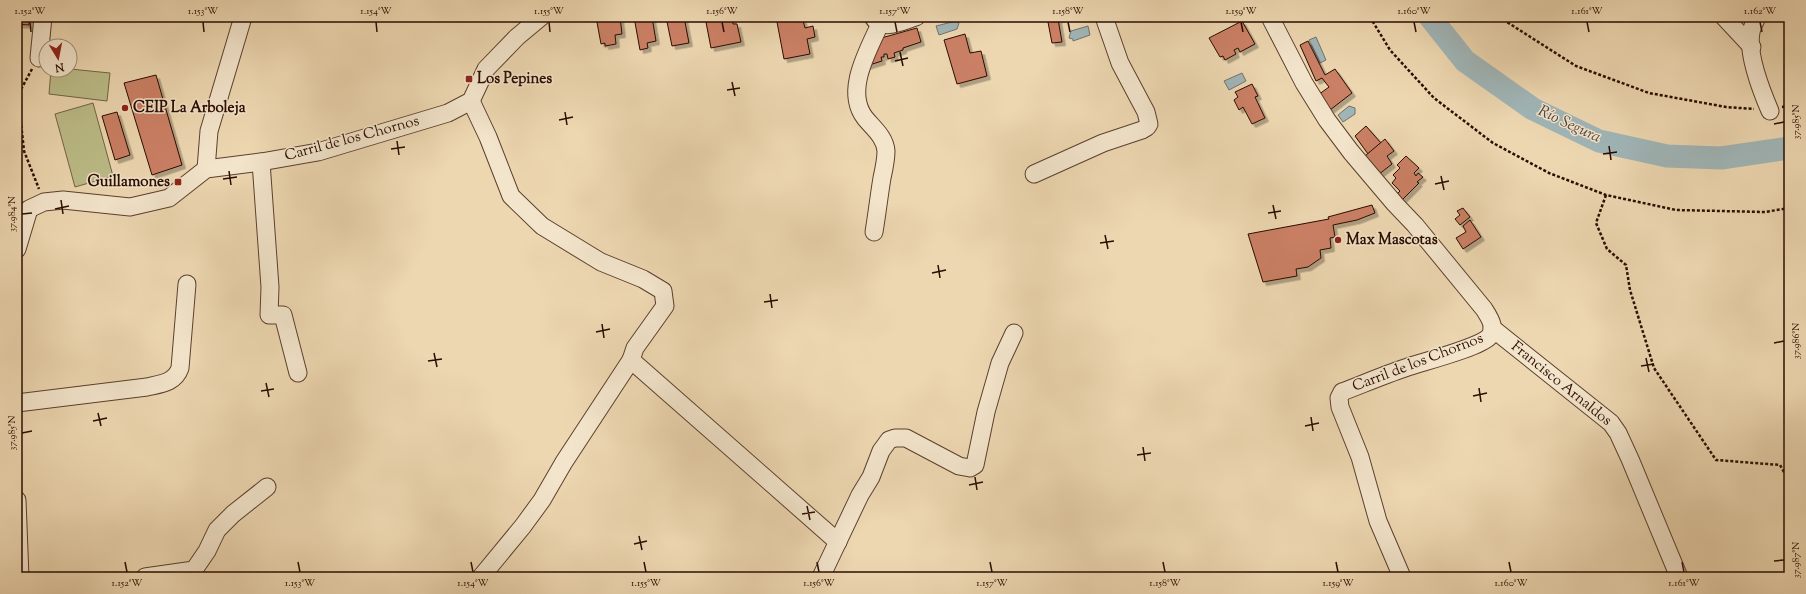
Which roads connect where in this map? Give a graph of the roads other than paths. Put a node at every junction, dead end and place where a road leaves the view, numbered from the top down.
1 (43, 17) edge
2 (243, 17) edge
3 (541, 17) edge
4 (916, 17) edge
5 (1104, 17) edge
6 (1270, 17) edge
7 (1724, 17) edge
8 (1757, 17) edge
9 (876, 20) edge
10 (41, 38) edge
11 (1752, 47) junction
12 (471, 101) junction
13 (1770, 110) road end
14 (261, 162) junction
15 (206, 169) junction
16 (1034, 174) dead end
17 (874, 232) dead end
18 (17, 249) edge
19 (187, 284) dead end
20 (1492, 328) junction
21 (1014, 333) dead end
22 (631, 360) junction
23 (298, 374) dead end
24 (17, 403) edge
25 (267, 487) dead end
26 (17, 500) edge
27 (838, 542) junction
28 (20, 577) edge
29 (146, 577) edge
30 (481, 577) edge
31 (821, 577) edge
32 (1402, 577) edge
33 (1679, 577) edge

1 - 10 street
2 - 15 street
3 - 12 street
4 - 9 street
5 - 16 street
6 - 20 street, Carril de los Chornos
7 - 11 street
8 - 11 street
9 - 17 street
11 - 13 street
12 - 14 street, Carril de los Chornos
12 - 22 street
14 - 15 street, Carril de los Chornos
14 - 23 street
15 - 18 street
19 - 24 street
20 - 32 street, Carril de los Chornos
20 - 33 street, Francisco Arnaldos
21 - 27 street
22 - 27 street
22 - 30 street
25 - 29 street
26 - 28 street
27 - 31 street

